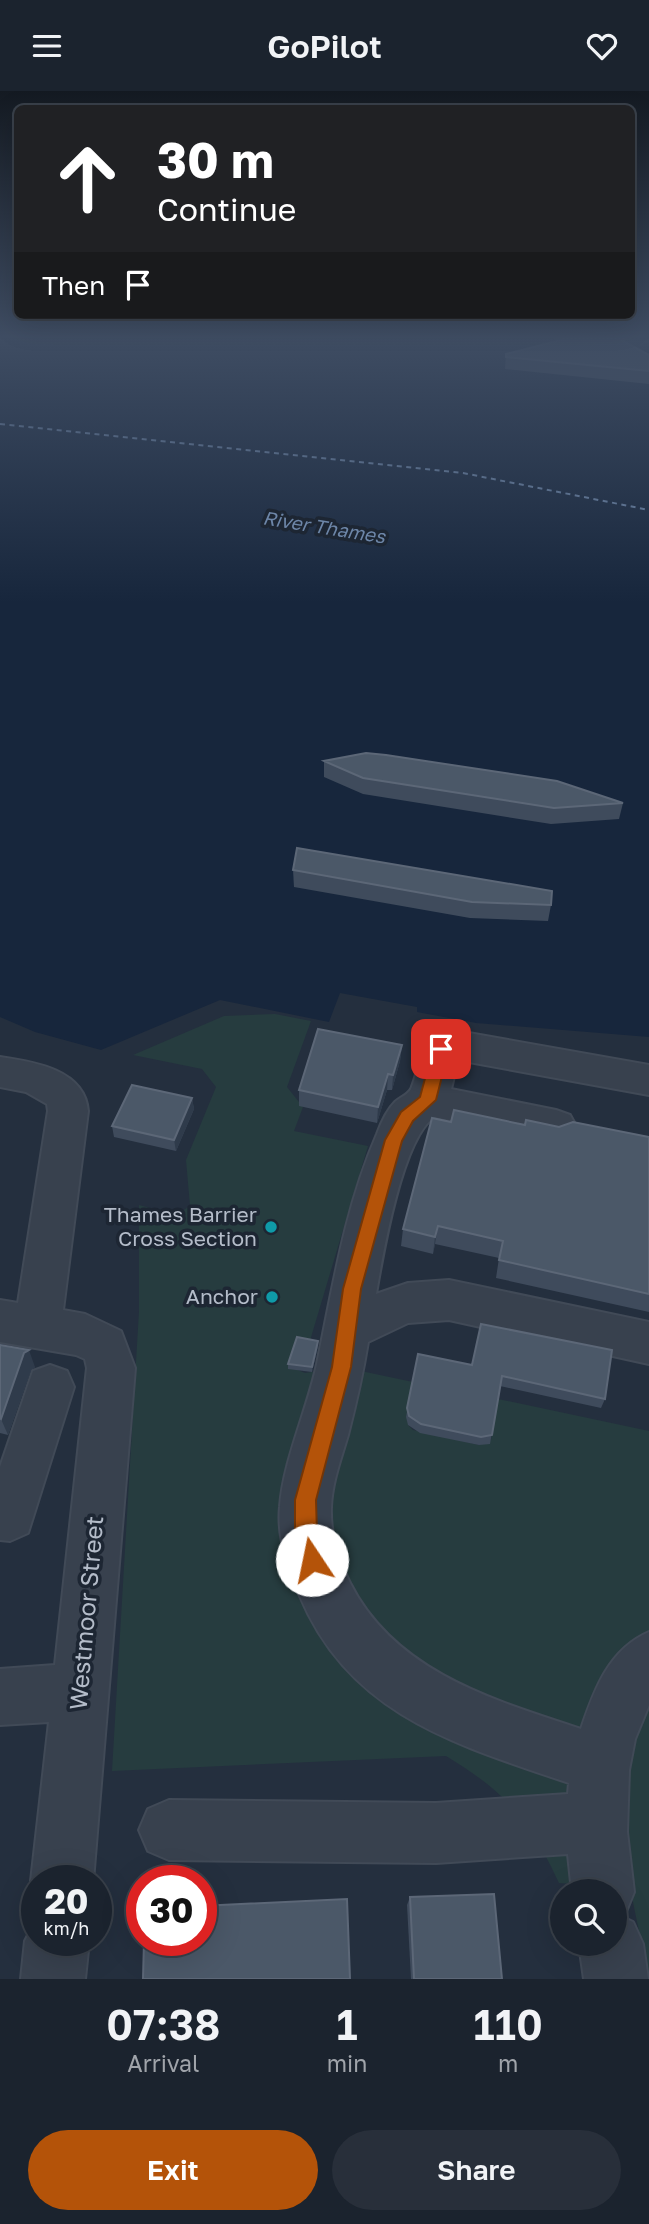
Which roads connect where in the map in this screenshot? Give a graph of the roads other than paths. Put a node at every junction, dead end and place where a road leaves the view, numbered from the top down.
1 (0, 1072) edge
2 (649, 1080) edge
3 (428, 1100) junction
4 (556, 1126) edge
5 (19, 1324) edge
6 (649, 1343) edge
7 (344, 1348) junction
8 (50, 1387) dead end
9 (0, 1514) edge
10 (649, 1660) edge
11 (79, 1692) junction
12 (0, 1697) edge
13 (598, 1793) junction
14 (169, 1830) dead end
15 (63, 1865) edge
16 (602, 1879) edge
17 (55, 1956) edge
18 (613, 1956) edge
19 (53, 1979) edge
20 (616, 1979) edge

1 - 5 street
2 - 3 street
3 - 4 street
3 - 7 street
5 - 11 street, Westmoor Street
6 - 7 street
7 - 13 street
8 - 9 street
10 - 13 street
11 - 12 street
11 - 15 street, Westmoor Street
13 - 14 street
13 - 16 street
17 - 19 street
18 - 20 street

